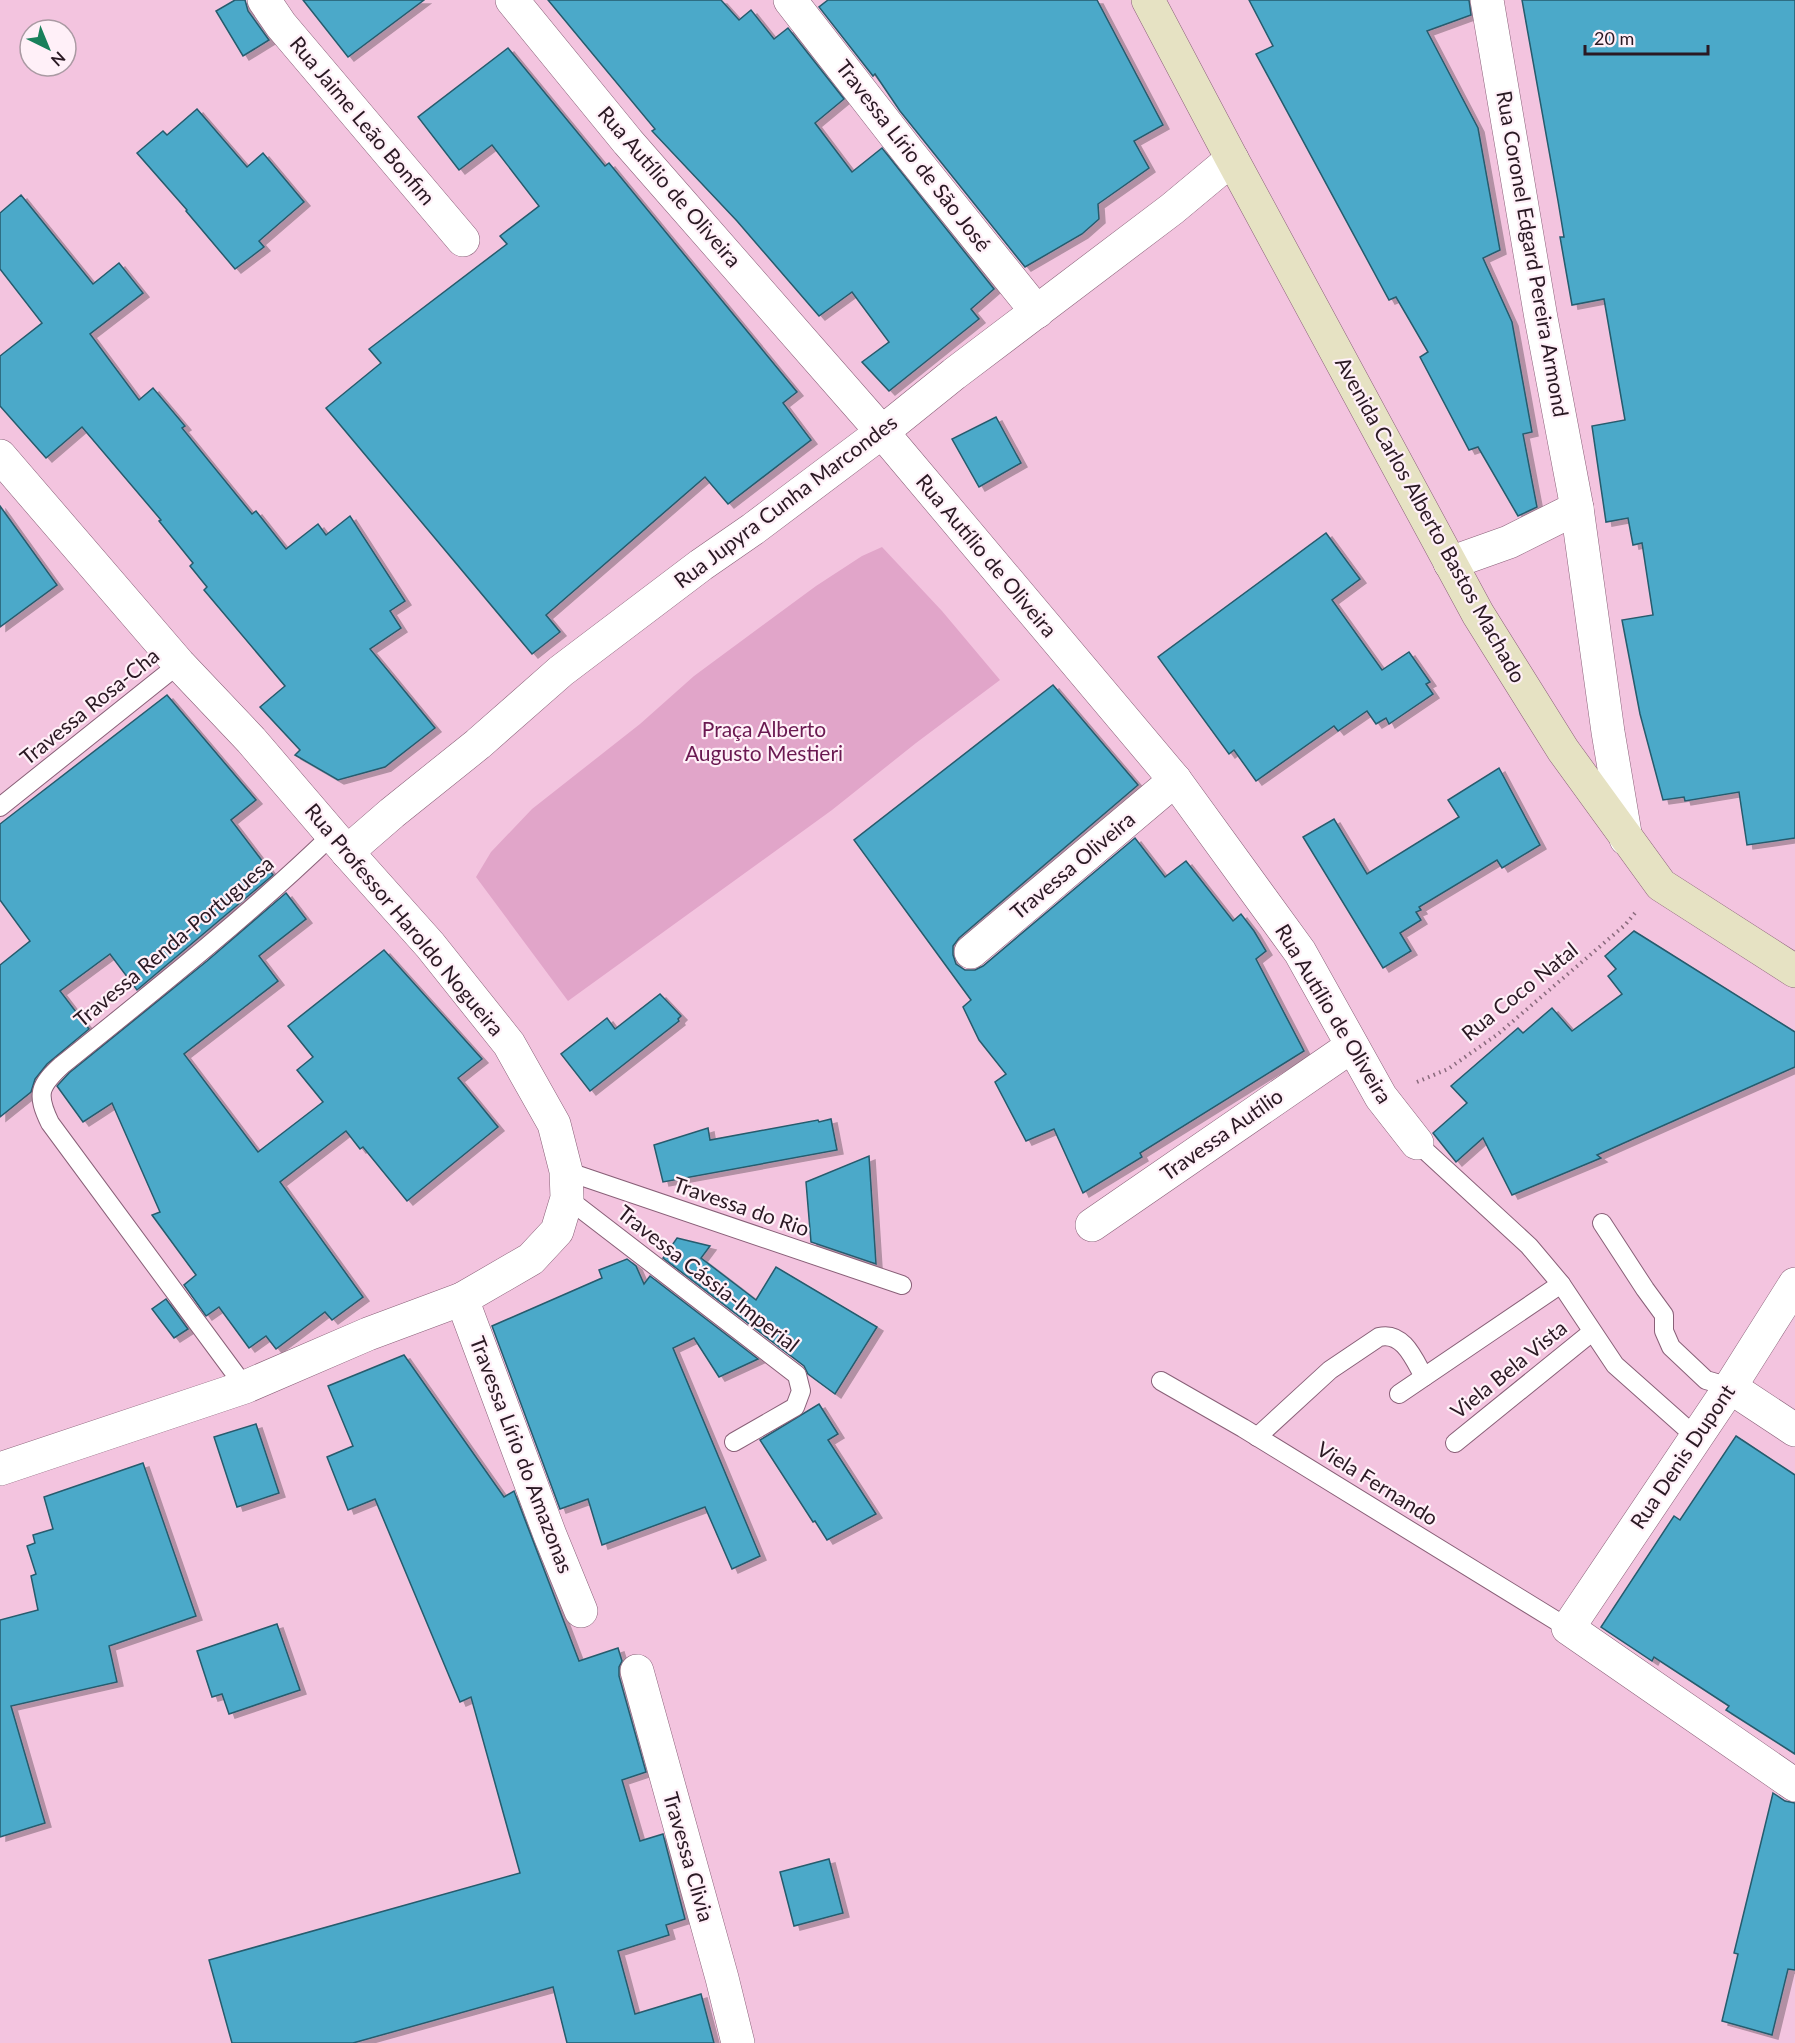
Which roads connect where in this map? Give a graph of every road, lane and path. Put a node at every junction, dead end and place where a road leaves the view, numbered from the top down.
1 (264, 0) edge
2 (512, 0) edge
3 (790, 0) edge
4 (1148, 0) edge
5 (1487, 0) edge
6 (1232, 159) junction
7 (463, 240) dead end
8 (1037, 312) junction
9 (882, 432) junction
10 (0, 456) edge
11 (1577, 508) junction
12 (1450, 563) junction
13 (179, 664) junction
14 (1175, 780) junction
15 (0, 807) edge
16 (1626, 839) junction
17 (340, 843) junction
18 (1661, 885) junction
19 (971, 952) dead end
20 (1795, 971) edge
21 (1352, 1046) junction
22 (1381, 1097) junction
23 (1417, 1143) joint
24 (567, 1185) junction
25 (1602, 1223) dead end
26 (1092, 1225) dead end
27 (1561, 1284) junction
28 (1795, 1284) edge
29 (902, 1285) dead end
30 (462, 1299) junction
31 (1592, 1332) junction
32 (1424, 1377) junction
33 (1161, 1381) dead end
34 (245, 1386) junction
35 (1730, 1387) junction
36 (1399, 1394) dead end
37 (1795, 1430) edge
38 (1257, 1437) junction
39 (1696, 1437) junction
40 (734, 1443) dead end
41 (1455, 1443) dead end
42 (0, 1469) edge
43 (581, 1611) dead end
44 (1568, 1628) junction
45 (637, 1671) dead end
46 (1795, 1785) edge
47 (738, 2043) edge

1 - 7 street, Rua Jaime Leão Bonfim
2 - 9 street, Rua Autílio de Oliveira
3 - 8 street, Travessa Lírio de São José
4 - 6 street, Avenida Carlos Alberto Bastos Machado
5 - 11 street, Rua Coronel Edgard Pereira Armond
6 - 8 street, Rua Jupyra Cunha Marcondes
6 - 12 street, Avenida Carlos Alberto Bastos Machado
8 - 9 street, Rua Jupyra Cunha Marcondes
9 - 14 street, Rua Autílio de Oliveira
9 - 17 street, Rua Jupyra Cunha Marcondes
10 - 13 street, Rua Professor Haroldo Nogueira
11 - 12 street
11 - 16 street, Rua Coronel Edgard Pereira Armond
12 - 16 street, Avenida Carlos Alberto Bastos Machado
13 - 15 lane, Travessa Rosa-Cha
13 - 17 street, Rua Professor Haroldo Nogueira
14 - 19 street, Travessa Oliveira
14 - 21 street, Rua Autílio de Oliveira
16 - 18 street, Avenida Carlos Alberto Bastos Machado
17 - 24 street, Rua Professor Haroldo Nogueira
17 - 34 lane, Travessa Renda-Portuguesa
18 - 20 street, Avenida Carlos Alberto Bastos Machado
18 - 22 path, Rua Coco Natal
21 - 22 street, Rua Autílio de Oliveira
21 - 26 street, Travessa Autílio
22 - 23 street, Rua Autílio de Oliveira
23 - 27 lane
24 - 29 lane, Travessa do Rio
24 - 30 street
24 - 40 lane, Travessa Cássia-Imperial
25 - 35 lane
27 - 31 lane
27 - 32 lane
28 - 35 street, Rua Denis Dupont
30 - 34 street
30 - 43 street, Travessa Lírio do Amazonas
31 - 39 lane
31 - 41 lane, Viela Bela Vista
32 - 36 lane
32 - 38 lane
33 - 38 lane, Viela Fernando
34 - 42 street
35 - 37 street
35 - 39 street, Rua Denis Dupont
38 - 44 lane, Viela Fernando
39 - 44 street, Rua Denis Dupont
44 - 46 street
45 - 47 street, Travessa Clivia

